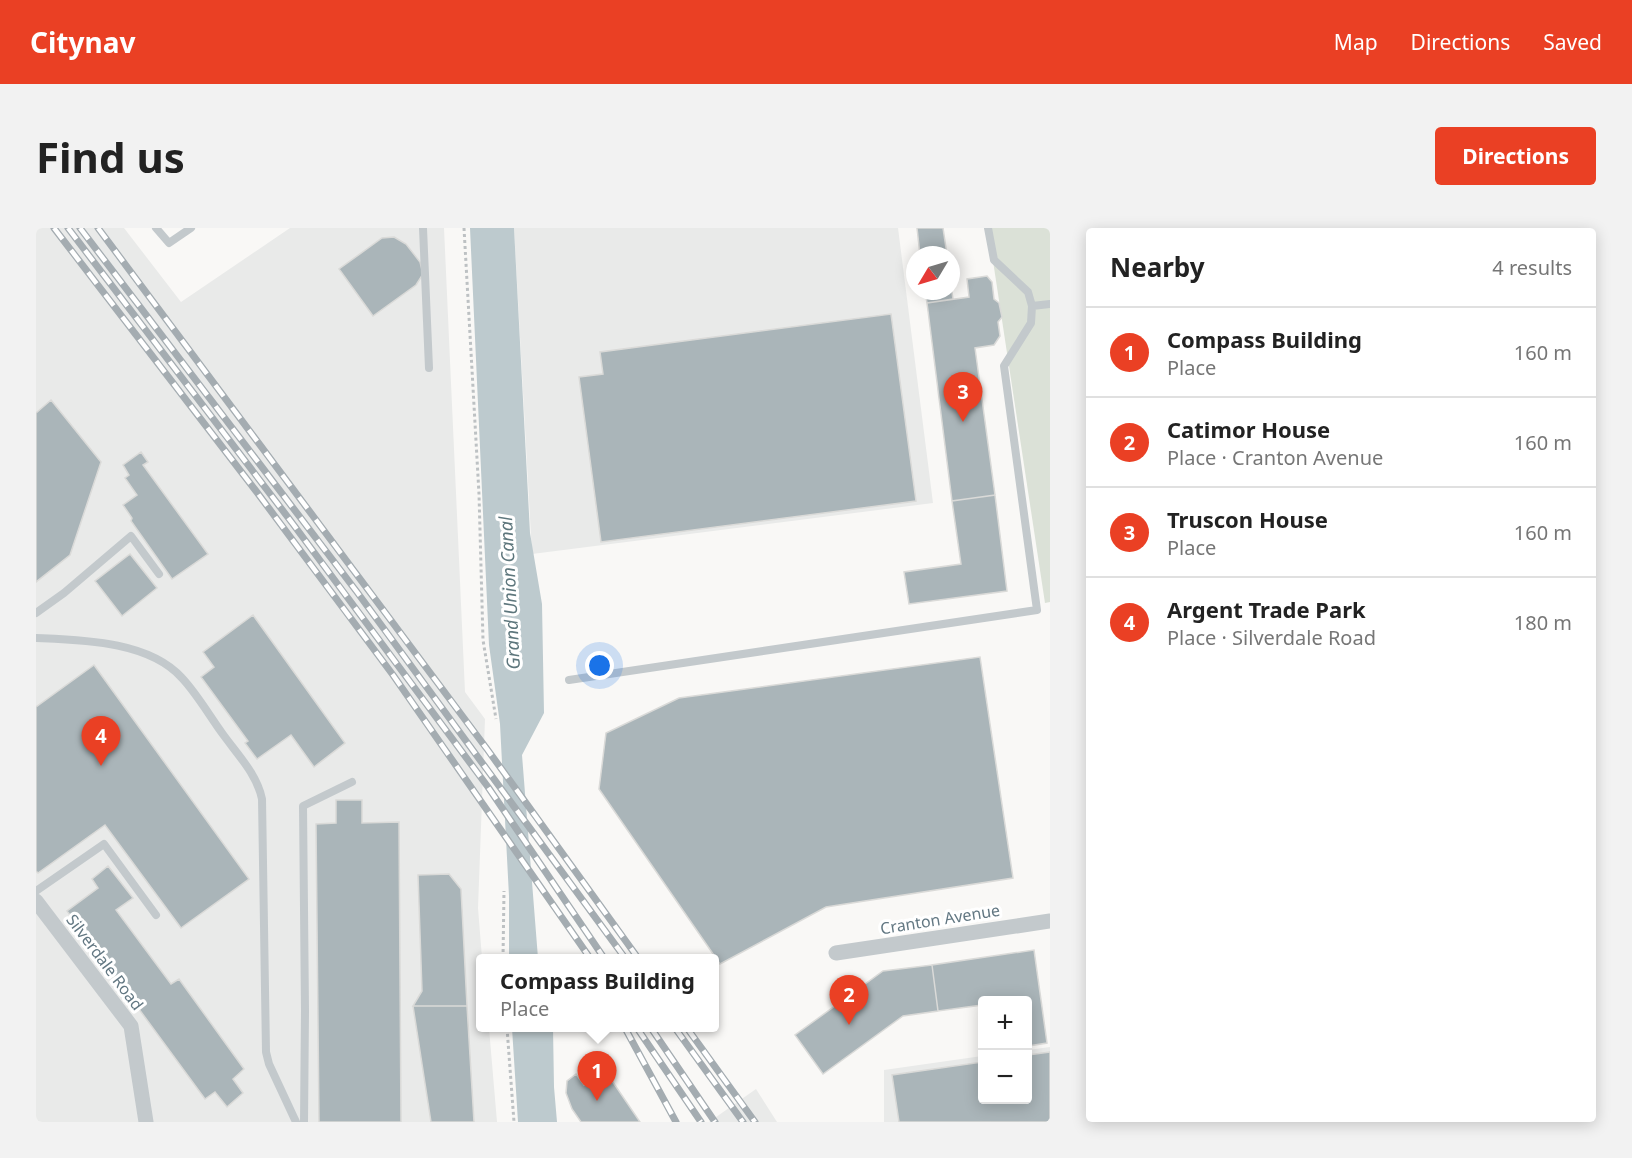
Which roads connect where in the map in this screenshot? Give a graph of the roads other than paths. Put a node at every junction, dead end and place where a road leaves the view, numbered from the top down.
1 (156, 228) edge
2 (191, 228) edge
3 (423, 228) edge
4 (988, 228) edge
5 (1050, 304) edge
6 (1032, 306) junction
7 (429, 368) dead end
8 (159, 574) dead end
9 (36, 613) edge
10 (36, 638) edge
11 (569, 680) dead end
12 (352, 782) dead end
13 (36, 891) edge
14 (36, 901) edge
15 (156, 915) dead end
16 (1050, 921) edge
17 (836, 953) dead end
18 (146, 1122) edge
19 (296, 1122) edge
20 (304, 1122) edge

1 - 2 lane
3 - 7 lane
4 - 6 lane
5 - 6 lane
6 - 11 lane
8 - 9 lane
10 - 19 lane
12 - 20 lane
13 - 15 lane
14 - 18 street, Silverdale Road
16 - 17 street, Cranton Avenue

